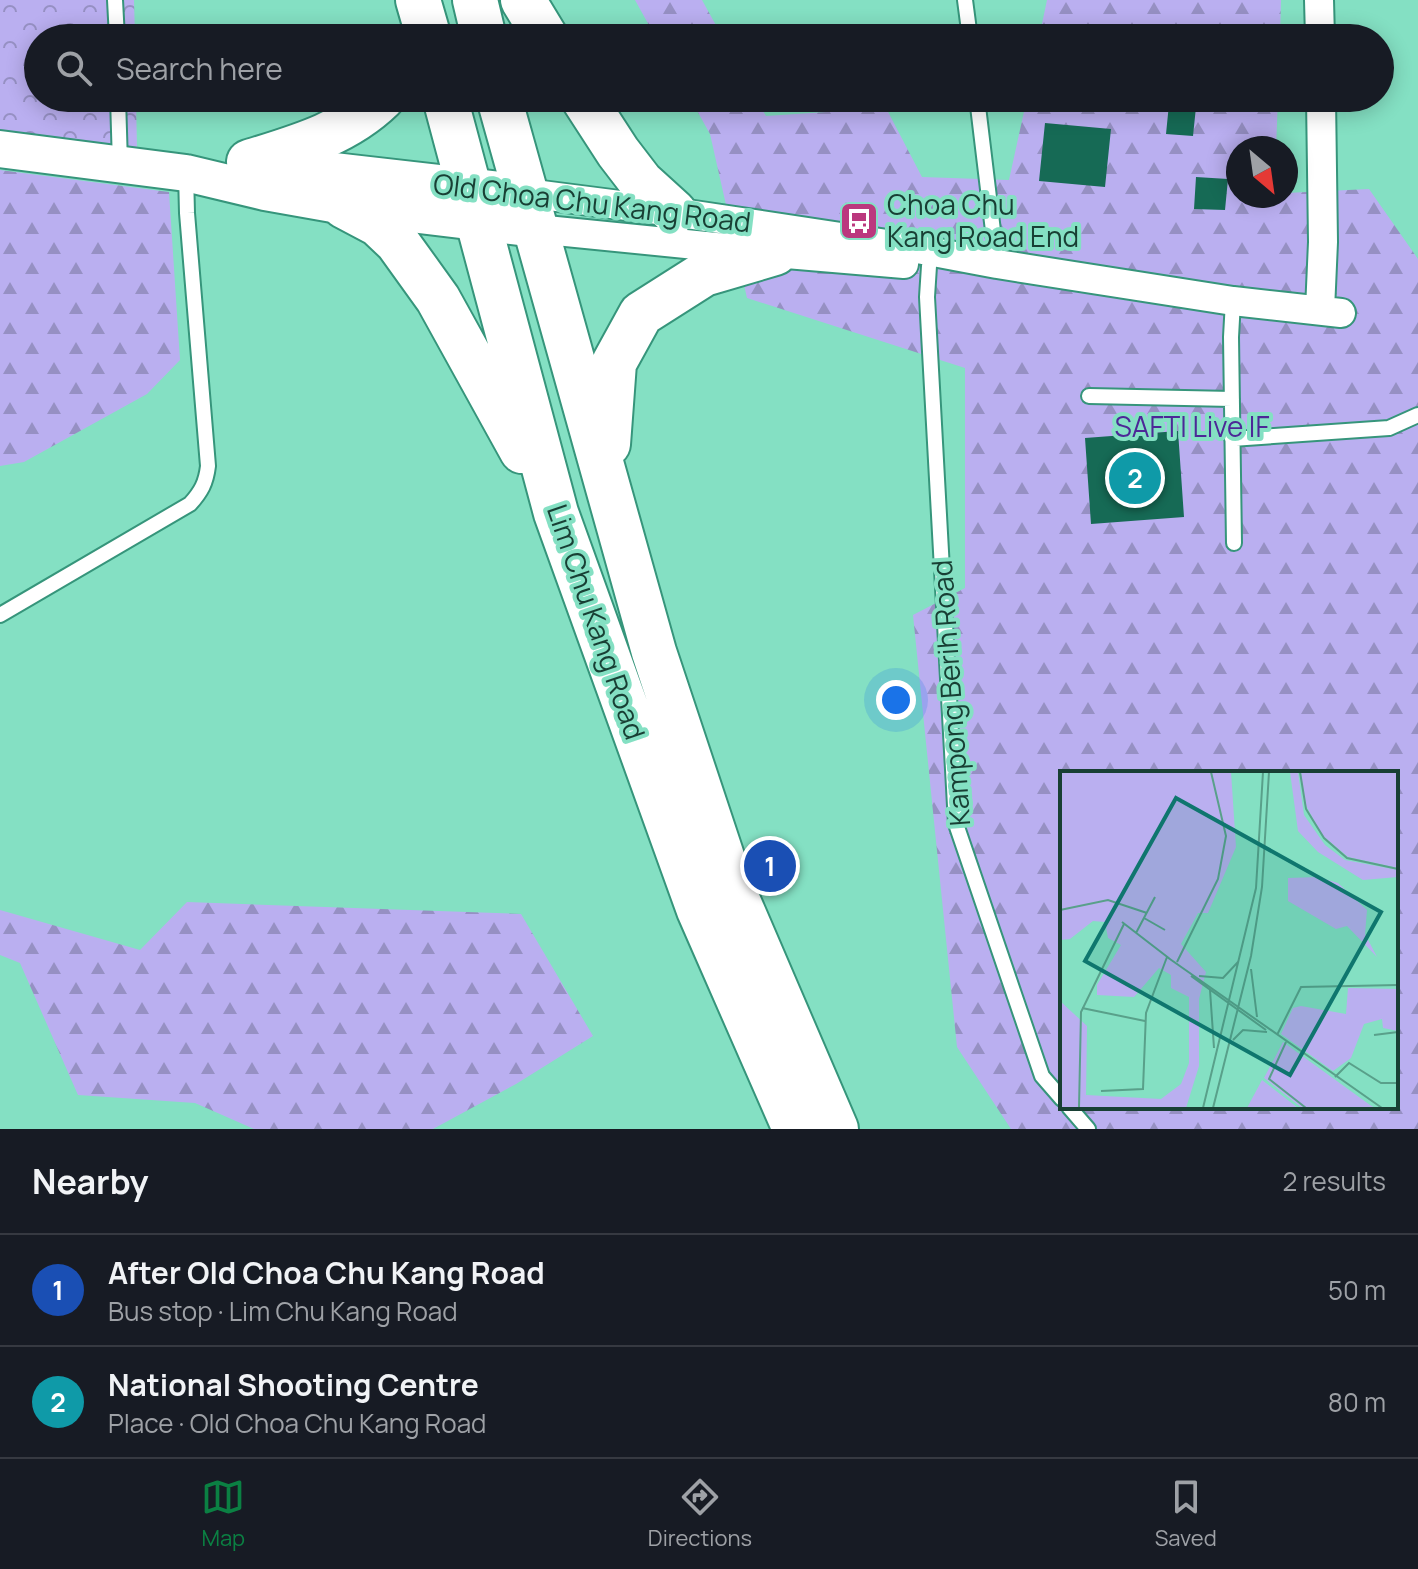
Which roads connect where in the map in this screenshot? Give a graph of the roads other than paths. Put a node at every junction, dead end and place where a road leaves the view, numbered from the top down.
1 (115, 0) edge
2 (405, 0) edge
3 (418, 0) edge
4 (475, 0) edge
5 (523, 0) edge
6 (965, 0) edge
7 (1319, 0) edge
8 (116, 24) edge
9 (408, 24) edge
10 (425, 24) edge
11 (481, 24) edge
12 (538, 24) edge
13 (968, 24) edge
14 (1320, 24) edge
15 (118, 112) edge
16 (366, 112) edge
17 (449, 112) edge
18 (503, 112) edge
19 (592, 112) edge
20 (979, 112) edge
21 (1321, 112) edge
22 (0, 149) edge
23 (249, 162) junction
24 (120, 164) junction
25 (186, 173) junction
26 (473, 204) junction
27 (344, 206) junction
28 (531, 211) junction
29 (674, 212) junction
30 (775, 253) junction
31 (997, 264) junction
32 (929, 266) junction
33 (1233, 301) junction
34 (1089, 396) dead end
35 (1232, 399) junction
36 (1418, 415) edge
37 (1232, 439) junction
38 (605, 473) junction
39 (556, 513) junction
40 (1234, 543) dead end
41 (0, 615) edge
42 (1060, 1097) edge
43 (1071, 1109) edge
44 (795, 1129) edge
45 (836, 1129) edge
46 (1088, 1129) edge

1 - 8 lane
2 - 9 main road
3 - 10 main road
4 - 11 main road
5 - 12 main road
6 - 13 lane
7 - 14 street
15 - 24 lane
16 - 23 main road
17 - 26 main road, Lim Chu Kang Road
18 - 28 main road, Lim Chu Kang Road
19 - 29 main road
20 - 31 lane
21 - 33 street, Old Choa Chu Kang Road
22 - 24 street, Old Choa Chu Kang Road
23 - 25 street, Old Choa Chu Kang Road
23 - 26 street, Old Choa Chu Kang Road
24 - 25 street, Old Choa Chu Kang Road
25 - 27 street, Old Choa Chu Kang Road
25 - 41 lane
26 - 27 street, Old Choa Chu Kang Road
26 - 28 street, Old Choa Chu Kang Road
26 - 39 main road, Lim Chu Kang Road
27 - 39 main road
28 - 29 street, Old Choa Chu Kang Road
28 - 30 street, Old Choa Chu Kang Road
28 - 38 main road, Lim Chu Kang Road
29 - 31 street, Old Choa Chu Kang Road
30 - 32 street, Old Choa Chu Kang Road
30 - 38 main road
31 - 32 street, Old Choa Chu Kang Road
31 - 33 street, Old Choa Chu Kang Road
32 - 42 lane, Kampong Berih Road
33 - 35 lane
34 - 35 lane
35 - 37 lane
36 - 37 lane
37 - 40 lane
38 - 45 main road, Lim Chu Kang Road
39 - 44 main road, Lim Chu Kang Road
43 - 46 lane

